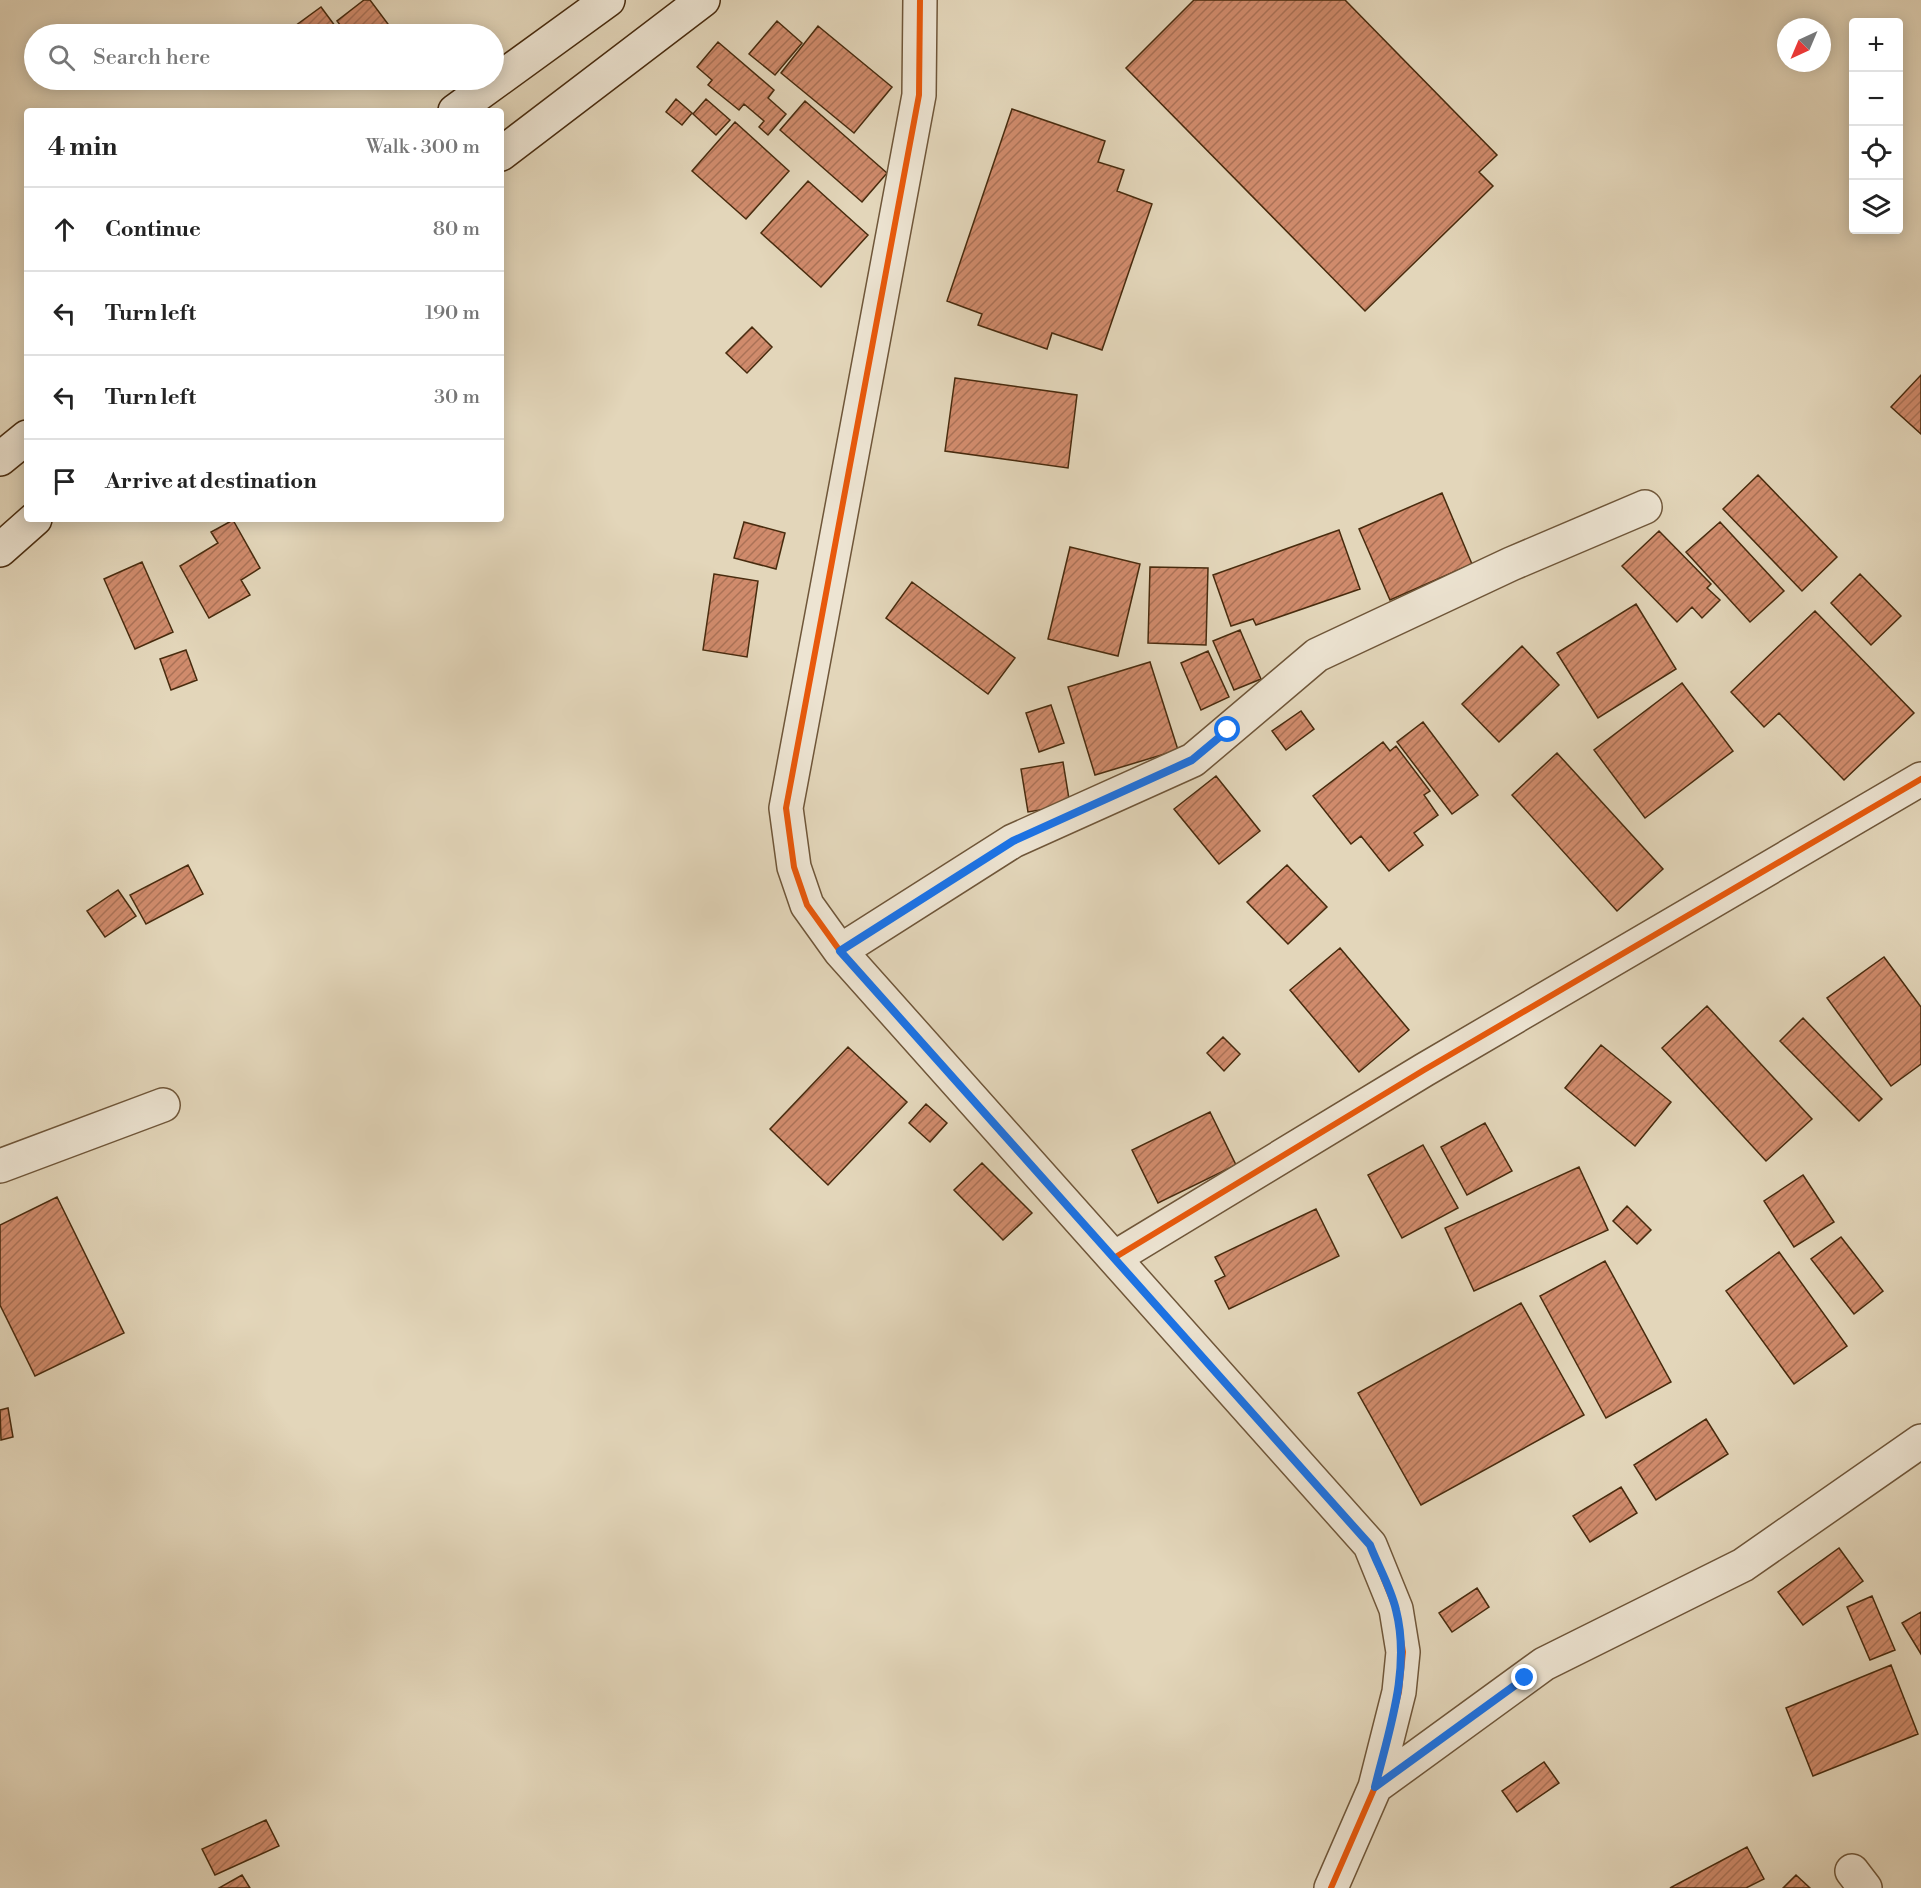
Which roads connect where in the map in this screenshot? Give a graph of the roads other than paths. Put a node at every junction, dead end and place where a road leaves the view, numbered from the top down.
1 (608, 0) edge
2 (703, 0) edge
3 (920, 0) edge
4 (504, 75) edge
5 (484, 90) edge
6 (459, 108) edge
7 (504, 152) edge
8 (24, 439) edge
9 (0, 459) edge
10 (1645, 507) dead end
11 (32, 522) edge
12 (0, 549) edge
13 (1921, 779) edge
14 (840, 951) junction
15 (164, 1105) dead end
16 (0, 1167) edge
17 (1114, 1258) junction
18 (1921, 1441) edge
19 (1375, 1787) junction
20 (1331, 1888) edge

1 - 4 street
2 - 7 street
3 - 14 street
5 - 6 street
8 - 9 street
10 - 14 street
11 - 12 street
13 - 17 street
14 - 17 street
15 - 16 street
17 - 19 street
18 - 19 street
19 - 20 street

